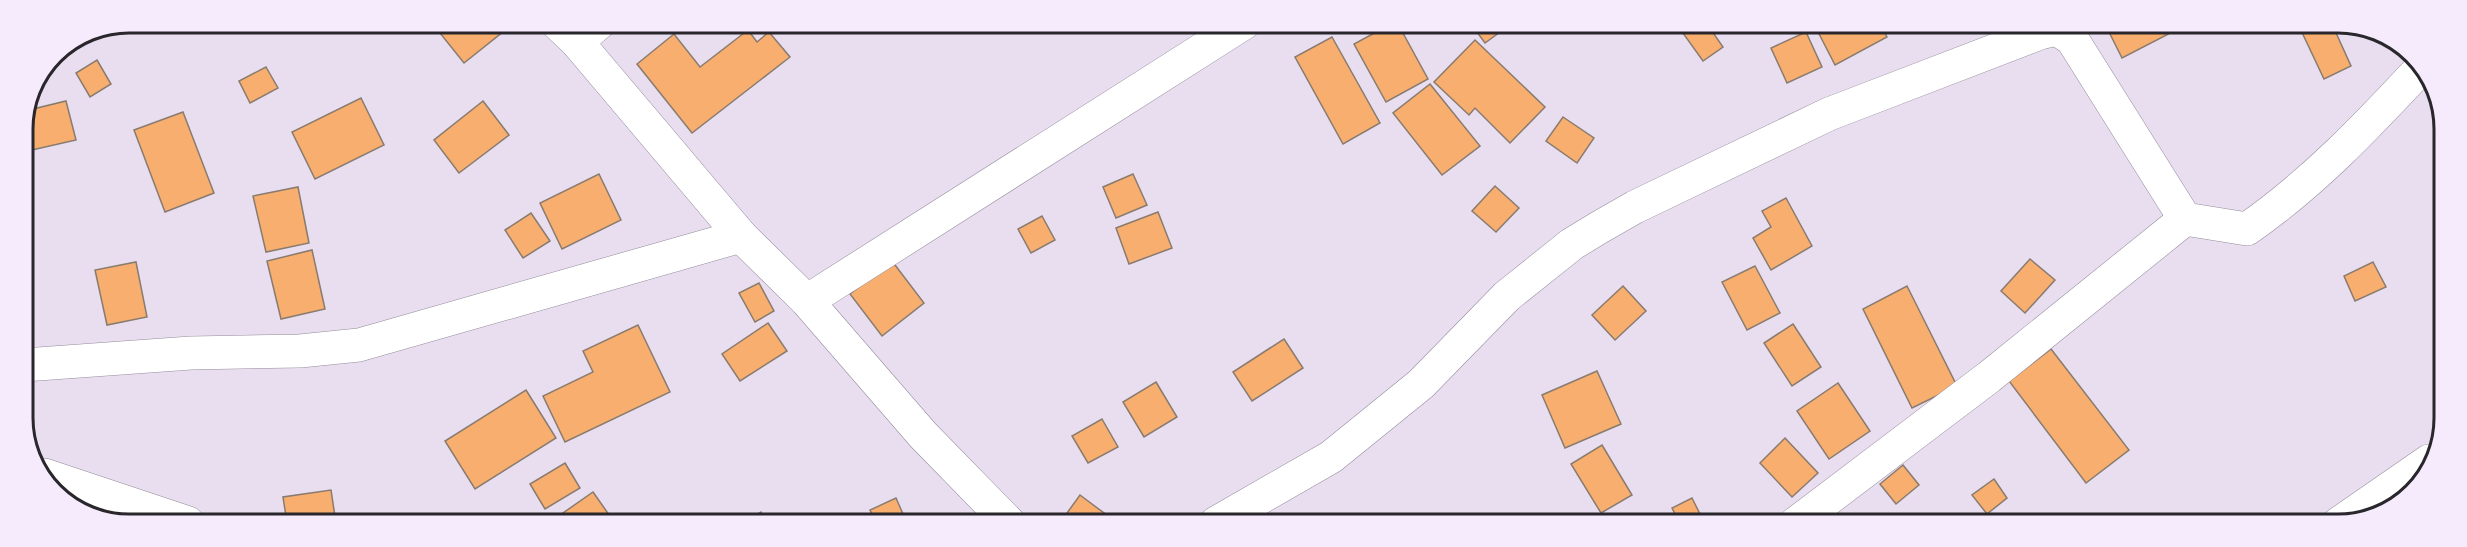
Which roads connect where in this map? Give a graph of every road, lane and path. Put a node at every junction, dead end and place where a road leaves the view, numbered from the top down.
1 (581, 33) edge
2 (1230, 33) edge
3 (2040, 33) edge
4 (2062, 33) edge
5 (2416, 74) edge
6 (2185, 219) junction
7 (741, 236) junction
8 (807, 301) junction
9 (33, 364) edge
10 (2420, 467) edge
11 (55, 479) edge
12 (2356, 512) edge
13 (161, 514) edge
14 (1000, 514) edge
15 (1232, 514) edge
16 (1808, 514) edge

1 - 7 street
2 - 8 street
3 - 15 street
4 - 6 street
5 - 6 street
6 - 16 street
7 - 8 street
7 - 9 street
8 - 14 street
10 - 12 street
11 - 13 street

